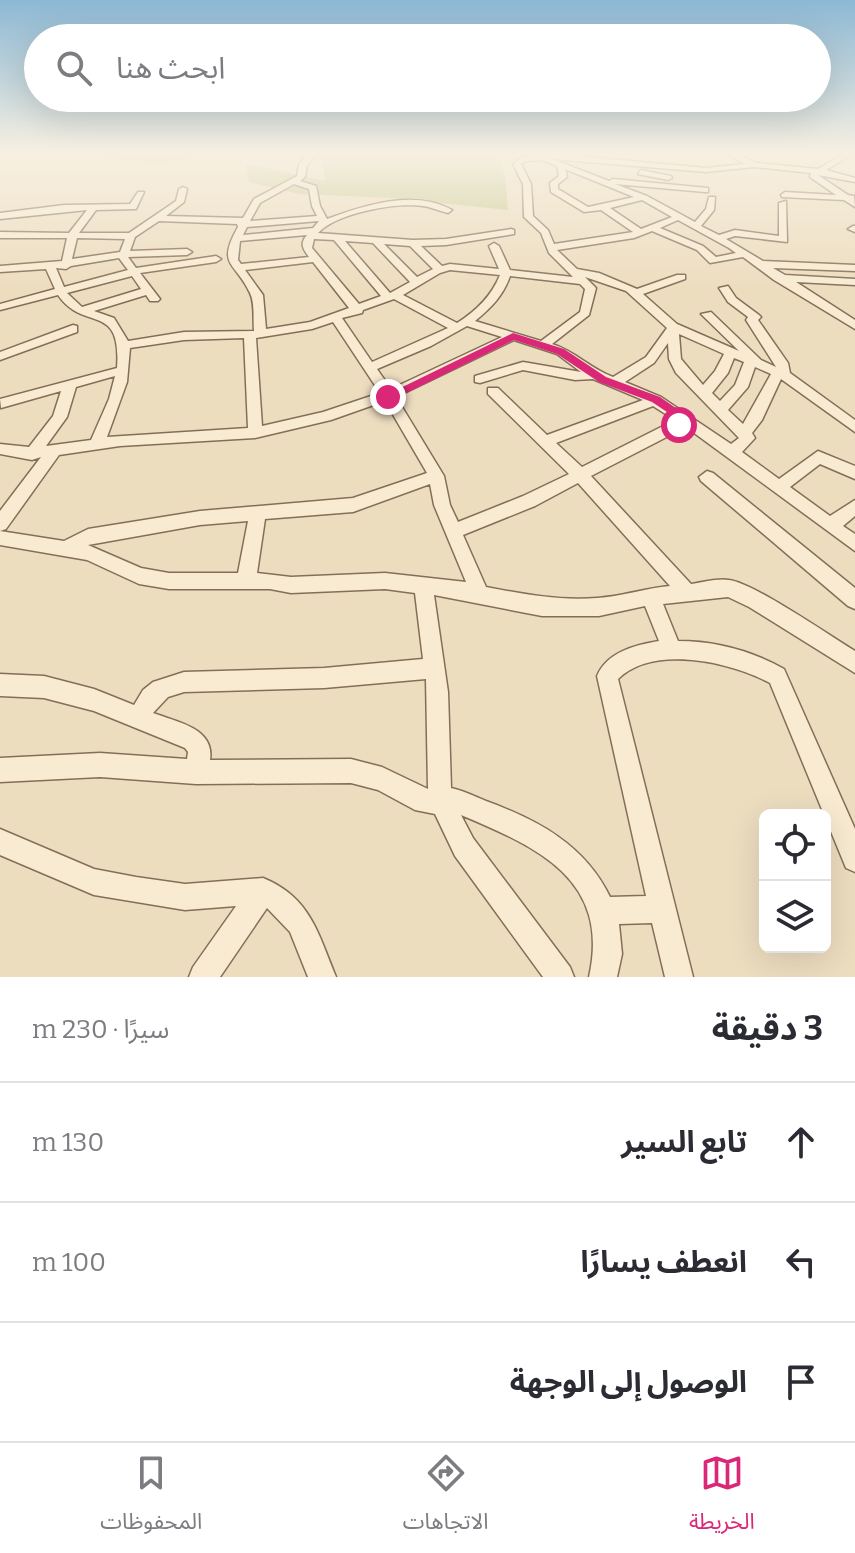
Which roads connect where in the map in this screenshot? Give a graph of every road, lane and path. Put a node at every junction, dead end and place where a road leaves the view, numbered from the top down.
1 (139, 199) edge
2 (181, 199) edge
3 (262, 199) edge
4 (315, 199) edge
5 (528, 199) edge
6 (567, 199) edge
7 (641, 199) edge
8 (645, 199) edge
9 (712, 199) dead end
10 (787, 199) edge
11 (821, 199) edge
12 (853, 201) edge
13 (821, 205) dead end
14 (94, 207) junction
15 (603, 207) junction
16 (448, 210) dead end
17 (0, 216) edge
18 (679, 217) junction
19 (156, 218) junction
20 (202, 222) junction
21 (243, 223) junction
22 (696, 226) junction
23 (319, 227) junction
24 (653, 228) junction
25 (511, 232) dead end
26 (640, 233) junction
27 (73, 234) junction
28 (0, 235) edge
29 (131, 236) junction
30 (237, 238) junction
31 (718, 238) junction
32 (338, 239) junction
33 (377, 242) junction
34 (188, 243) junction
35 (413, 243) junction
36 (494, 246) dead end
37 (550, 248) junction
38 (232, 250) junction
39 (126, 254) junction
40 (744, 254) junction
41 (216, 259) dead end
42 (315, 259) junction
43 (758, 264) junction
44 (50, 266) junction
45 (66, 266) junction
46 (237, 268) junction
47 (855, 268) edge
48 (0, 269) edge
49 (439, 269) junction
50 (134, 272) junction
51 (506, 273) junction
52 (579, 276) junction
53 (681, 277) dead end
54 (777, 278) junction
55 (416, 282) junction
56 (854, 282) edge
57 (724, 288) dead end
58 (60, 290) junction
59 (636, 293) junction
60 (392, 297) junction
61 (0, 307) edge
62 (358, 311) junction
63 (80, 312) junction
64 (707, 314) dead end
65 (336, 318) junction
66 (462, 325) junction
67 (855, 325) edge
68 (673, 327) junction
69 (73, 329) dead end
70 (255, 334) junction
71 (513, 336) junction
72 (544, 345) junction
73 (121, 346) junction
74 (731, 351) junction
75 (0, 356) edge
76 (755, 362) junction
77 (368, 368) junction
78 (123, 370) junction
79 (781, 374) junction
80 (594, 375) junction
81 (480, 379) dead end
82 (613, 383) junction
83 (70, 385) junction
84 (493, 391) dead end
85 (704, 393) junction
86 (388, 397) junction
87 (656, 400) junction
88 (0, 401) edge
89 (824, 403) junction
90 (722, 408) junction
91 (855, 409) edge
92 (688, 420) junction
93 (855, 427) edge
94 (255, 433) junction
95 (744, 433) junction
96 (545, 441) junction
97 (97, 443) junction
98 (0, 449) edge
99 (54, 451) junction
100 (731, 452) junction
101 (32, 454) junction
102 (578, 473) junction
103 (855, 473) edge
104 (436, 476) junction
105 (707, 477) dead end
106 (778, 488) junction
107 (855, 507) edge
108 (258, 512) junction
109 (0, 524) edge
110 (830, 526) junction
111 (455, 531) junction
112 (0, 538) edge
113 (855, 544) edge
114 (66, 549) junction
115 (246, 581) junction
116 (423, 585) junction
117 (686, 591) junction
118 (479, 592) junction
119 (651, 596) junction
120 (855, 600) edge
121 (672, 650) junction
122 (855, 663) edge
123 (434, 668) junction
124 (0, 685) edge
125 (138, 719) junction
126 (0, 770) edge
127 (196, 772) junction
128 (442, 803) junction
129 (0, 842) edge
130 (855, 859) edge
131 (263, 891) junction
132 (661, 909) junction
133 (605, 911) junction
134 (203, 977) edge
135 (322, 977) edge
136 (560, 977) edge
137 (603, 977) edge
138 (679, 977) edge

1 - 14 street
2 - 19 street
3 - 21 street
4 - 23 street
5 - 37 street
6 - 15 street
7 - 15 street
8 - 18 street
9 - 22 street
10 - 31 street
11 - 12 street
12 - 13 street
14 - 17 street
14 - 27 street
15 - 26 street
16 - 23 street
18 - 22 street
18 - 24 street
19 - 20 street
19 - 29 street
20 - 21 street
20 - 34 street
21 - 23 street
21 - 30 street
22 - 31 street
23 - 30 street
23 - 32 street
23 - 42 street
24 - 26 street
24 - 40 street
25 - 35 street
26 - 37 street
27 - 28 street
27 - 29 street
27 - 45 street
29 - 39 street
30 - 38 street
31 - 40 street
32 - 33 street
32 - 60 street
33 - 35 street
33 - 55 street
34 - 38 street
34 - 39 street
35 - 49 street
36 - 51 street
37 - 52 street
38 - 46 street
39 - 45 street
39 - 50 street
40 - 43 street
41 - 50 street
42 - 46 street
42 - 62 street
43 - 47 street
43 - 54 street
44 - 45 street
44 - 48 street
44 - 58 street
46 - 70 street
49 - 51 street
49 - 55 street
50 - 58 street
50 - 63 street
51 - 52 street
51 - 66 street
52 - 59 street
52 - 72 street
53 - 59 street
54 - 56 street
54 - 67 street
55 - 60 street
57 - 79 street
58 - 61 street
58 - 63 street
59 - 68 street
60 - 62 street
60 - 66 street
62 - 65 street
63 - 73 street
64 - 76 street
65 - 70 street
65 - 77 street
66 - 71 street
66 - 77 street
68 - 74 street
68 - 82 street
68 - 85 street
69 - 75 street
70 - 73 street
70 - 94 street
71 - 72 street
71 - 86 street
72 - 80 street
73 - 78 street
74 - 76 street
74 - 85 street
76 - 79 street
76 - 90 street
77 - 86 street
78 - 83 street
78 - 97 street
79 - 89 street
79 - 95 street
80 - 81 street
80 - 82 street
82 - 87 street
83 - 88 street
83 - 101 street
84 - 96 street
85 - 90 street
86 - 94 street
86 - 104 street
87 - 92 street
87 - 96 street
89 - 91 street
89 - 93 street
90 - 95 street
92 - 100 street
92 - 102 street
94 - 97 street
95 - 100 street
96 - 102 street
97 - 99 street
98 - 101 street
99 - 101 street
99 - 109 street
100 - 106 street
102 - 111 street
102 - 117 street
103 - 106 street
104 - 108 street
104 - 111 street
105 - 120 street
106 - 110 street
107 - 110 street
108 - 114 street
108 - 115 street
110 - 113 street
111 - 118 street
112 - 114 street
114 - 115 street
115 - 116 street
116 - 118 street
116 - 123 street
117 - 119 street
117 - 122 street
118 - 119 street
119 - 121 street
121 - 130 street
121 - 132 street
123 - 125 street
123 - 128 street
124 - 125 street
125 - 127 street
126 - 127 street
127 - 128 street
128 - 133 street
128 - 136 street
129 - 131 street
131 - 134 street
131 - 135 street
132 - 133 street
132 - 138 street
133 - 137 street

